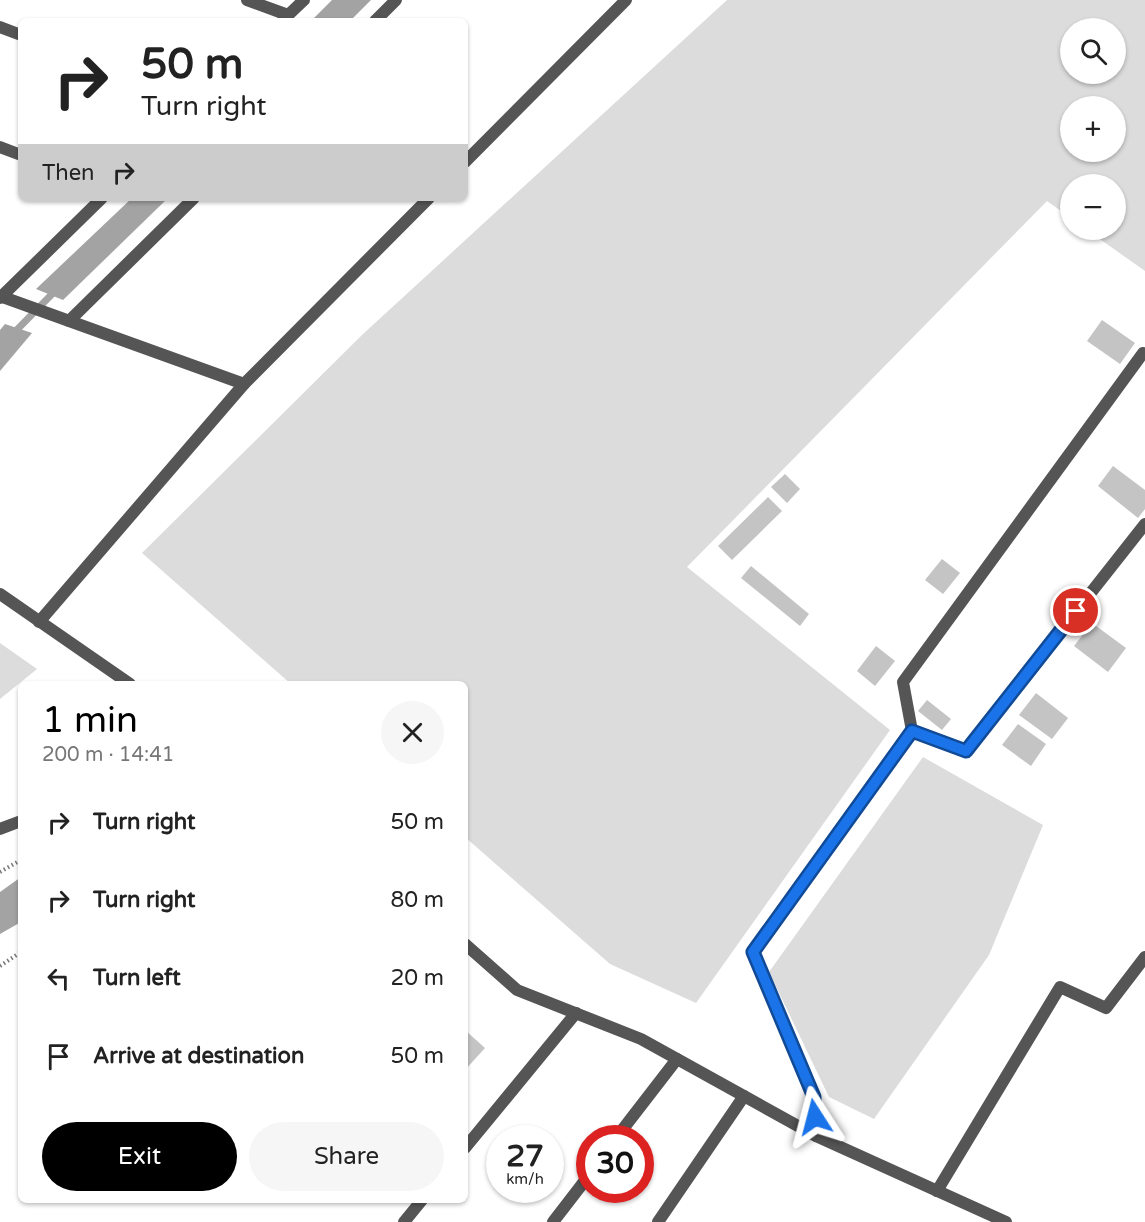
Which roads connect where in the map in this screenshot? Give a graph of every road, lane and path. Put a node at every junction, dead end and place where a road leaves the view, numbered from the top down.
1 (246, 0) edge
2 (304, 0) edge
3 (396, 0) edge
4 (626, 0) edge
5 (285, 18) edge
6 (378, 18) edge
7 (0, 27) edge
8 (18, 34) edge
9 (0, 147) edge
10 (18, 154) edge
11 (468, 159) edge
12 (99, 201) edge
13 (191, 201) edge
14 (426, 201) edge
15 (0, 297) edge
16 (69, 321) junction
17 (1143, 353) dead end
18 (244, 384) junction
19 (1145, 524) edge
20 (0, 594) edge
21 (39, 621) junction
22 (125, 681) edge
23 (912, 731) junction
24 (18, 822) edge
25 (0, 829) edge
26 (18, 862) edge
27 (0, 872) edge
28 (468, 947) edge
29 (18, 954) edge
30 (1145, 957) edge
31 (0, 966) edge
32 (576, 1013) junction
33 (677, 1059) junction
34 (744, 1096) junction
35 (626, 1125) edge
36 (816, 1136) junction
37 (468, 1144) edge
38 (937, 1191) junction
39 (576, 1192) edge
40 (420, 1203) edge
41 (404, 1222) edge
42 (553, 1222) edge
43 (658, 1222) edge
44 (1006, 1222) edge

1 - 5 street
2 - 5 street
3 - 6 street
4 - 11 street
7 - 8 street
9 - 10 street
12 - 15 street
13 - 16 street
14 - 18 street
15 - 16 street
16 - 18 street
17 - 23 street
18 - 21 street
19 - 23 street
20 - 21 street
21 - 22 street
23 - 36 street
24 - 25 street
26 - 27 path
28 - 32 street
29 - 31 path
30 - 38 street
32 - 33 street
32 - 37 street
33 - 34 street
33 - 35 street
34 - 36 street
34 - 43 street
36 - 38 street
38 - 44 street
39 - 42 street
40 - 41 street

